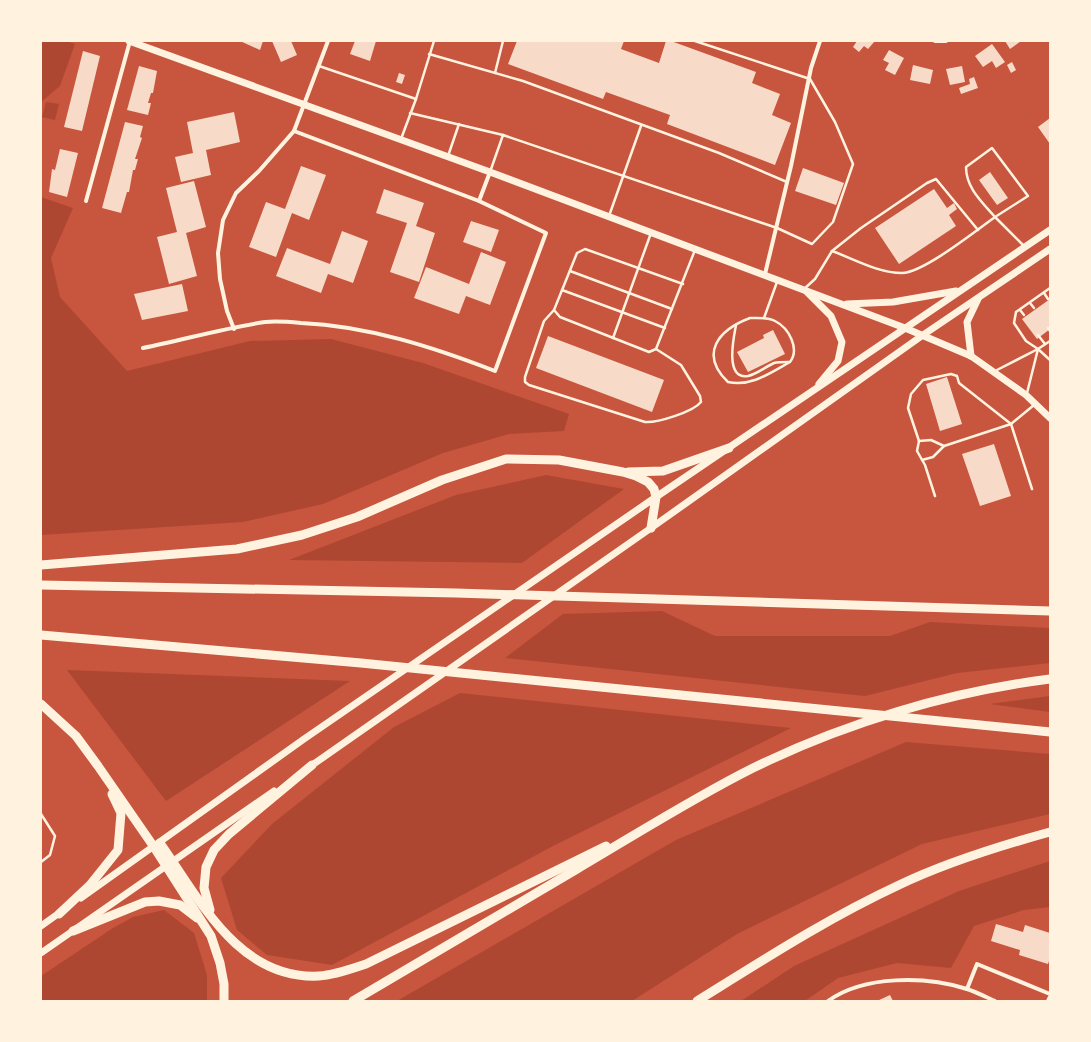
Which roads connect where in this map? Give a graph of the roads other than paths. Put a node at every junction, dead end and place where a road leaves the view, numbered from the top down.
1 (130, 41) edge
2 (328, 41) edge
3 (434, 41) edge
4 (503, 41) edge
5 (695, 41) edge
6 (820, 41) edge
7 (935, 41) edge
8 (946, 41) edge
9 (429, 54) junction
10 (319, 66) junction
11 (495, 73) junction
12 (810, 79) junction
13 (416, 99) junction
14 (304, 105) junction
15 (410, 113) junction
16 (459, 124) junction
17 (641, 126) junction
18 (294, 131) junction
19 (503, 135) junction
20 (400, 140) junction
21 (448, 157) junction
22 (490, 172) junction
23 (624, 176) junction
24 (787, 182) junction
25 (86, 201) dead end
26 (479, 201) junction
27 (609, 217) junction
28 (995, 217) junction
29 (777, 228) junction
30 (978, 230) junction
31 (1050, 230) edge
32 (651, 232) junction
33 (1025, 246) junction
34 (696, 249) junction
35 (1050, 249) edge
36 (832, 251) junction
37 (638, 268) junction
38 (570, 271) junction
39 (764, 274) junction
40 (778, 279) junction
41 (682, 284) junction
42 (1050, 288) edge
43 (804, 289) junction
44 (562, 290) junction
45 (960, 290) junction
46 (630, 292) junction
47 (1044, 293) junction
48 (979, 297) junction
49 (1048, 299) dead end
50 (1030, 303) junction
51 (843, 304) junction
52 (1034, 308) dead end
53 (672, 309) junction
54 (554, 310) junction
55 (1020, 310) junction
56 (622, 312) junction
57 (1024, 315) dead end
58 (764, 318) junction
59 (737, 325) junction
60 (665, 328) junction
61 (905, 328) junction
62 (1048, 328) dead end
63 (234, 329) junction
64 (1050, 331) edge
65 (923, 335) junction
66 (1038, 335) dead end
67 (613, 338) junction
68 (1050, 341) edge
69 (1045, 344) junction
70 (143, 348) dead end
71 (656, 349) junction
72 (1038, 349) junction
73 (971, 356) junction
74 (1050, 360) edge
75 (790, 362) junction
76 (994, 372) junction
77 (812, 391) junction
78 (1026, 395) junction
79 (1036, 404) junction
80 (1050, 418) edge
81 (1011, 424) junction
82 (919, 441) junction
83 (944, 446) junction
84 (729, 448) junction
85 (922, 460) junction
86 (623, 472) junction
87 (1032, 489) dead end
88 (935, 496) dead end
89 (656, 497) junction
90 (651, 528) junction
91 (41, 565) edge
92 (41, 585) edge
93 (1050, 611) edge
94 (41, 635) edge
95 (1050, 679) edge
96 (41, 704) edge
97 (1050, 732) edge
98 (312, 765) junction
99 (98, 766) junction
100 (41, 814) edge
101 (656, 822) junction
102 (1050, 832) edge
103 (157, 845) junction
104 (41, 862) edge
105 (170, 864) junction
106 (59, 914) junction
107 (41, 926) edge
108 (221, 929) junction
109 (73, 931) junction
110 (211, 936) junction
111 (41, 953) edge
112 (967, 989) junction
113 (1050, 994) edge
114 (1050, 997) edge
115 (830, 1000) edge
116 (224, 1001) edge
117 (353, 1001) edge
118 (697, 1001) edge
119 (995, 1001) edge
120 (1048, 1001) edge

1 - 14 main road
1 - 25 street
2 - 10 street
3 - 9 lane
4 - 11 lane
5 - 12 lane
6 - 12 street
7 - 8 street
9 - 11 lane
9 - 13 lane
10 - 13 lane
10 - 14 street
11 - 17 lane
12 - 24 street
12 - 29 lane
13 - 15 lane
14 - 18 street
14 - 20 main road
15 - 16 lane
15 - 20 lane
16 - 19 lane
16 - 21 lane
17 - 23 lane
17 - 24 lane
18 - 26 street
18 - 63 street
19 - 22 lane
19 - 23 lane
20 - 21 main road
21 - 22 main road
22 - 26 street
22 - 27 main road
23 - 27 lane
23 - 29 lane
24 - 29 street
26 - 63 street
27 - 32 main road
28 - 28 lane
28 - 30 lane
28 - 33 lane
29 - 39 street
30 - 36 lane
30 - 36 lane
31 - 33 main road
32 - 34 main road
32 - 37 lane
33 - 45 main road
34 - 39 main road
34 - 41 lane
35 - 48 main road
36 - 43 lane
37 - 38 lane
37 - 41 lane
37 - 46 lane
38 - 44 lane
38 - 46 lane
39 - 40 main road
40 - 43 main road
40 - 58 lane
41 - 53 lane
42 - 47 lane
43 - 51 main road
43 - 77 main road
44 - 54 lane
44 - 56 lane
45 - 51 main road
45 - 61 main road
46 - 53 lane
46 - 56 lane
47 - 49 lane
47 - 50 lane
48 - 65 main road
48 - 73 main road
50 - 52 lane
50 - 55 lane
51 - 61 main road
53 - 60 lane
54 - 67 lane
54 - 71 lane
55 - 57 lane
55 - 72 lane
56 - 60 lane
56 - 67 lane
58 - 59 lane
58 - 75 lane
59 - 75 lane
59 - 75 lane
60 - 71 lane
61 - 65 main road
61 - 77 main road
62 - 64 lane
63 - 70 street
65 - 73 main road
65 - 90 main road
66 - 69 lane
67 - 71 lane
68 - 69 lane
69 - 72 lane
72 - 74 lane
72 - 76 lane
72 - 78 lane
73 - 76 main road
76 - 78 main road
77 - 84 main road
78 - 79 main road
79 - 80 main road
79 - 81 lane
81 - 82 lane
81 - 83 lane
81 - 87 lane
82 - 83 lane
82 - 85 lane
83 - 85 lane
84 - 86 highway
84 - 89 main road
85 - 88 lane
86 - 89 highway
86 - 91 highway
89 - 90 highway
89 - 103 main road
90 - 98 main road
92 - 93 highway
94 - 97 highway
95 - 101 highway
96 - 99 highway
98 - 105 main road
98 - 108 highway
99 - 103 highway
99 - 106 highway
100 - 104 lane
101 - 108 highway
101 - 117 highway
102 - 118 highway
103 - 105 highway
103 - 106 main road
105 - 108 highway
105 - 109 main road
105 - 110 highway
106 - 107 main road
109 - 110 highway
109 - 111 main road
110 - 116 highway
112 - 113 street
112 - 115 street
112 - 119 street
114 - 120 street

